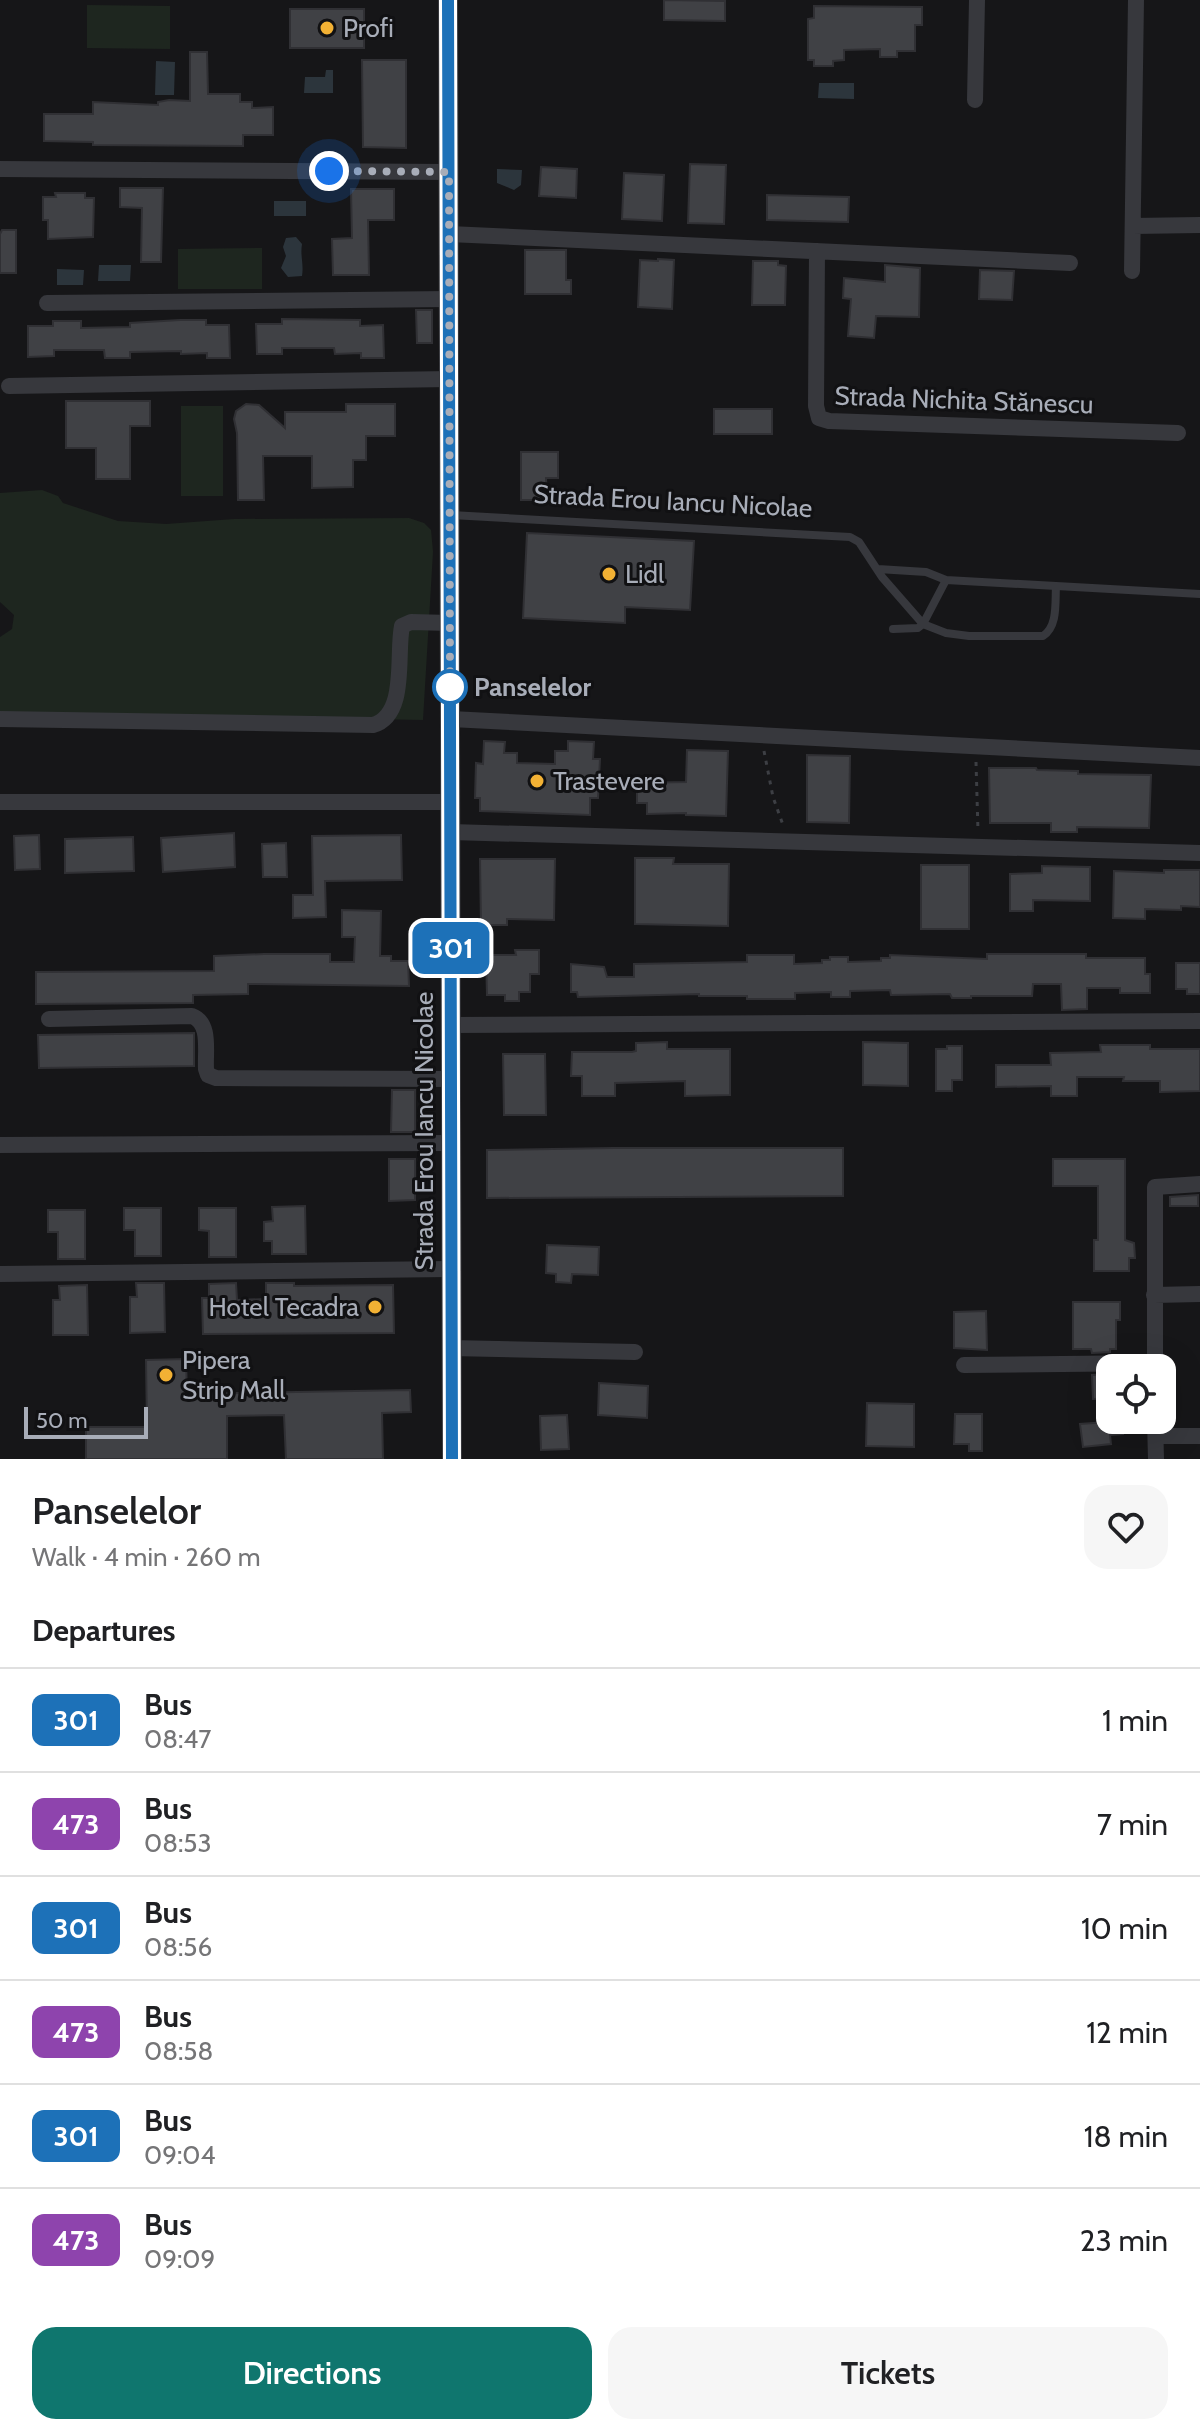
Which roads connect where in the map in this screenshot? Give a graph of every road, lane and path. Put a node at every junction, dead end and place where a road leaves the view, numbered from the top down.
1 (448, 0) edge
2 (977, 0) edge
3 (1136, 0) edge
4 (975, 100) dead end
5 (0, 169) edge
6 (449, 172) junction
7 (1200, 225) edge
8 (1133, 226) junction
9 (449, 234) junction
10 (817, 251) junction
11 (1070, 263) dead end
12 (1132, 271) dead end
13 (449, 299) junction
14 (47, 303) dead end
15 (450, 379) junction
16 (9, 386) dead end
17 (1178, 433) dead end
18 (451, 515) junction
19 (878, 569) junction
20 (946, 580) junction
21 (1056, 586) junction
22 (1200, 594) edge
23 (450, 623) junction
24 (923, 624) junction
25 (893, 629) dead end
26 (0, 719) edge
27 (451, 719) junction
28 (763, 735) junction
29 (975, 746) junction
30 (1200, 758) edge
31 (0, 802) edge
32 (450, 802) junction
33 (451, 832) junction
34 (784, 840) junction
35 (978, 845) junction
36 (1200, 853) edge
37 (49, 1019) dead end
38 (1200, 1021) edge
39 (450, 1025) junction
40 (450, 1079) junction
41 (450, 1143) junction
42 (0, 1145) edge
43 (1200, 1184) edge
44 (450, 1269) junction
45 (0, 1274) edge
46 (1200, 1294) edge
47 (1154, 1295) junction
48 (450, 1348) junction
49 (635, 1352) dead end
50 (1155, 1354) edge
51 (964, 1365) dead end
52 (1096, 1365) edge
53 (1176, 1432) edge
54 (1156, 1434) edge
55 (1200, 1436) edge
56 (452, 1459) edge
57 (1156, 1459) edge

1 - 6 street, Strada Erou Iancu Nicolae
2 - 4 street
3 - 8 street
5 - 6 street
6 - 9 street, Strada Erou Iancu Nicolae
7 - 8 street
8 - 12 street
9 - 10 street
9 - 13 street, Strada Erou Iancu Nicolae
10 - 11 street
10 - 17 street, Strada Nichita Stănescu
13 - 14 street
13 - 15 street, Strada Erou Iancu Nicolae
15 - 16 street
15 - 18 street, Strada Erou Iancu Nicolae
18 - 19 lane, Strada Erou Iancu Nicolae
18 - 23 street, Strada Erou Iancu Nicolae
19 - 20 lane
19 - 24 lane, Strada Erou Iancu Nicolae
20 - 21 lane
20 - 24 lane
21 - 22 lane
21 - 24 lane
23 - 26 street
23 - 27 street, Strada Erou Iancu Nicolae
24 - 25 lane
27 - 28 street
27 - 32 street, Strada Erou Iancu Nicolae
28 - 29 street
28 - 34 path
29 - 30 street
29 - 35 path
31 - 32 street
32 - 33 street, Strada Erou Iancu Nicolae
33 - 34 street
33 - 39 street, Strada Erou Iancu Nicolae
34 - 35 street
35 - 36 street
37 - 40 street
38 - 39 street
39 - 40 street, Strada Erou Iancu Nicolae
40 - 41 street, Strada Erou Iancu Nicolae
41 - 42 street
41 - 44 street, Strada Erou Iancu Nicolae
43 - 47 street
44 - 45 street
44 - 48 street, Strada Erou Iancu Nicolae
46 - 47 street
47 - 50 street
48 - 49 street
48 - 56 street, Strada Erou Iancu Nicolae
51 - 52 street
53 - 55 street
54 - 57 street

